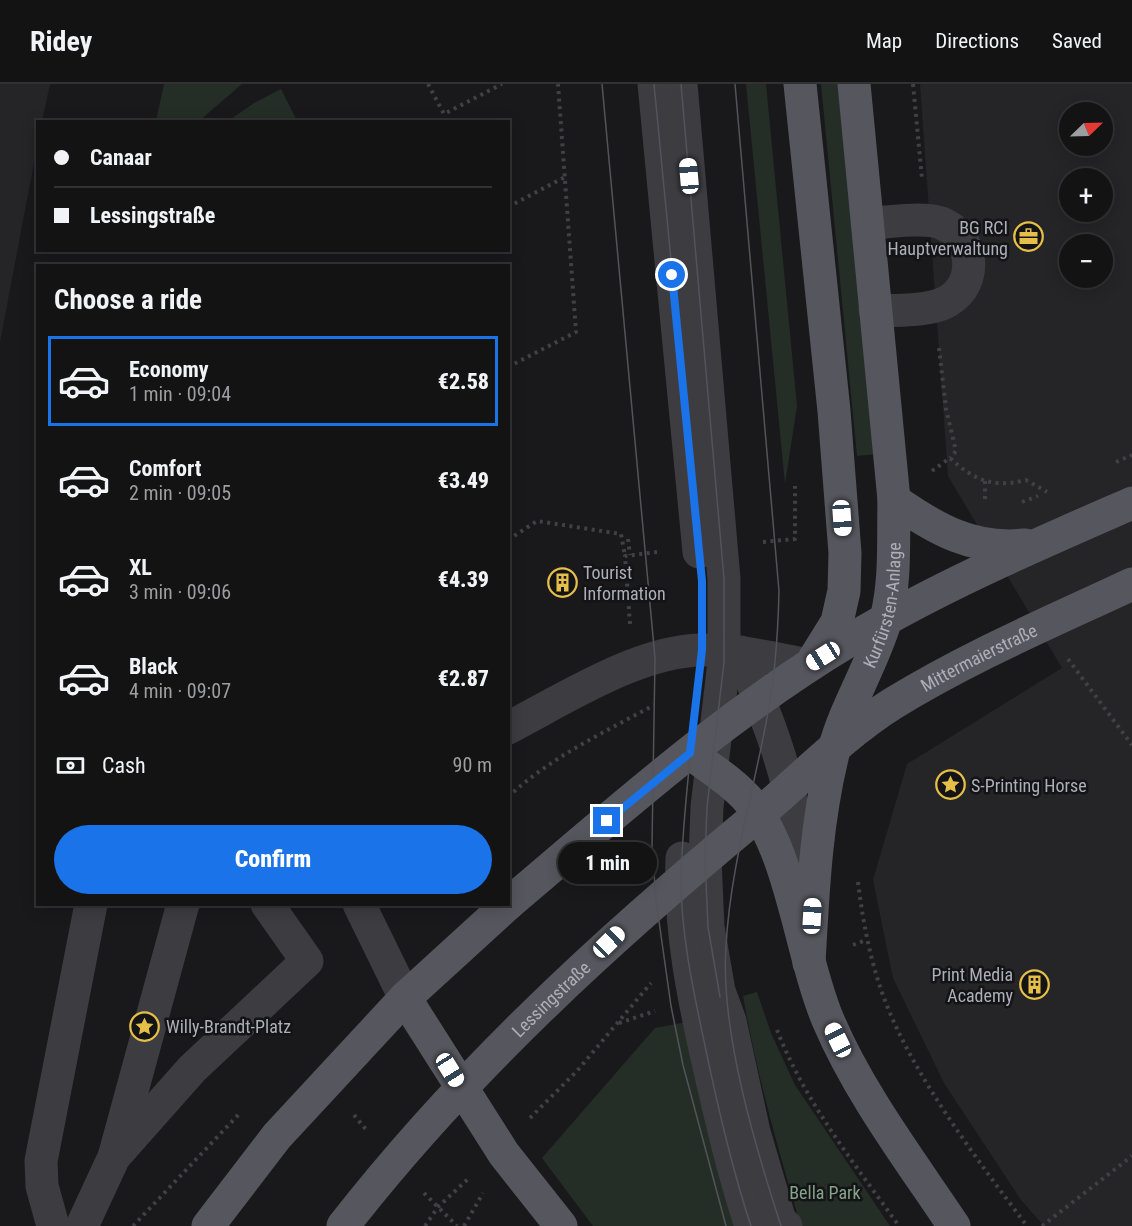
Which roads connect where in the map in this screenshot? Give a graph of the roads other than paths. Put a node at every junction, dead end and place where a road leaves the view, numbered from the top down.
1 (654, 84) edge
2 (681, 84) edge
3 (800, 84) edge
4 (854, 84) edge
5 (867, 223) junction
6 (875, 310) junction
7 (894, 500) junction
8 (1132, 503) edge
9 (1039, 544) junction
10 (1132, 584) edge
11 (885, 620) junction
12 (722, 651) junction
13 (810, 665) junction
14 (759, 701) junction
15 (510, 727) edge
16 (716, 733) junction
17 (835, 748) junction
18 (701, 761) junction
19 (788, 789) junction
20 (758, 815) junction
21 (705, 859) junction
22 (676, 884) junction
23 (510, 903) edge
24 (91, 906) edge
25 (182, 906) edge
26 (268, 906) edge
27 (360, 906) edge
28 (506, 906) edge
29 (809, 963) junction
30 (405, 998) junction
31 (461, 1088) junction
32 (114, 1157) junction
33 (53, 1226) edge
34 (82, 1226) edge
35 (208, 1226) edge
36 (343, 1226) edge
37 (561, 1226) edge
38 (751, 1226) edge
39 (786, 1226) edge
40 (954, 1226) edge

1 - 12 lane
2 - 12 lane
3 - 13 main road, Kurfürsten-Anlage
4 - 5 main road, Kurfürsten-Anlage
5 - 6 main road, Kurfürsten-Anlage
5 - 6 lane
6 - 7 main road, Kurfürsten-Anlage
7 - 9 main road
7 - 11 main road, Kurfürsten-Anlage
8 - 9 main road
9 - 11 main road
10 - 17 main road, Mittermaierstraße
11 - 13 main road
11 - 17 main road, Kurfürsten-Anlage
12 - 13 lane
12 - 14 lane
12 - 15 lane
12 - 16 lane
12 - 18 lane
13 - 14 main road
14 - 16 main road
14 - 19 lane
16 - 18 main road
17 - 19 main road, Lessingstraße
17 - 29 main road, Kurfürsten-Anlage
18 - 20 main road
18 - 21 lane
18 - 22 lane
18 - 23 main road
19 - 20 main road, Lessingstraße
19 - 29 lane
20 - 21 main road, Lessingstraße
20 - 29 main road
21 - 22 main road, Lessingstraße
21 - 39 lane
22 - 31 main road, Lessingstraße
22 - 38 lane
24 - 33 lane
25 - 32 lane
26 - 32 lane
27 - 30 lane
28 - 30 main road
29 - 40 main road
30 - 31 main road
30 - 35 main road
31 - 36 main road, Lessingstraße
31 - 37 main road
32 - 34 lane

